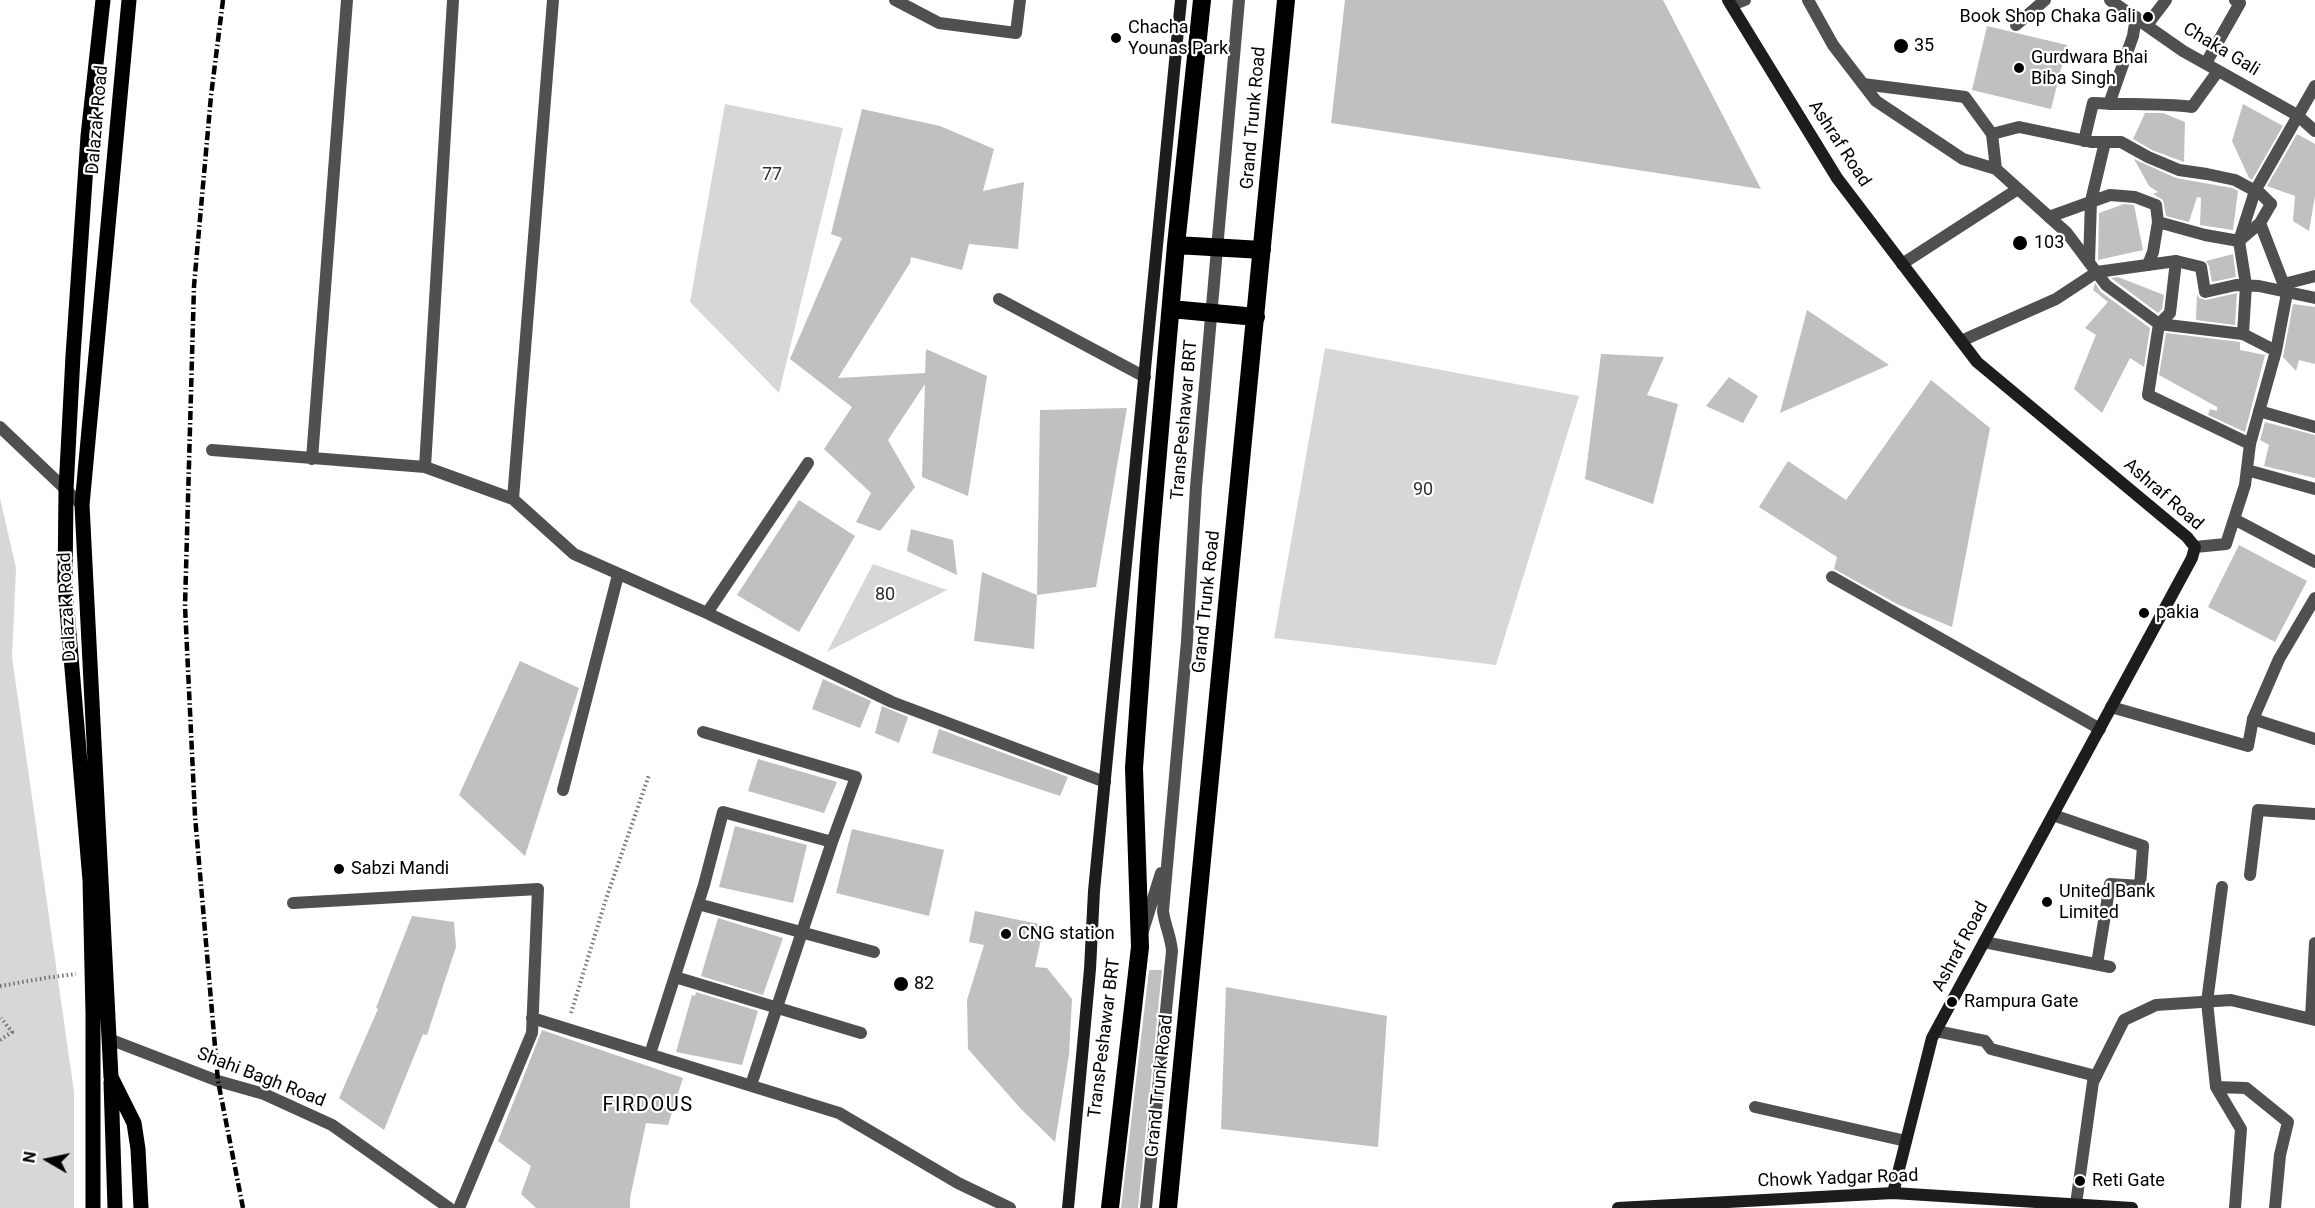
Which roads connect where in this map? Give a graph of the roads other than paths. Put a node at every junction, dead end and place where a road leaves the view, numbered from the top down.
1 (103, 0) edge
2 (129, 0) edge
3 (347, 0) edge
4 (453, 0) edge
5 (553, 0) edge
6 (895, 0) edge
7 (1020, 0) edge
8 (1181, 0) edge
9 (1202, 0) edge
10 (1239, 0) edge
11 (1286, 0) edge
12 (1745, 0) edge
13 (1808, 0) edge
14 (2045, 0) edge
15 (2110, 0) edge
16 (2166, 0) edge
17 (2235, 0) edge
18 (1730, 3) edge
19 (2136, 17) junction
20 (2016, 25) dead end
21 (2147, 25) junction
22 (2206, 63) junction
23 (2218, 71) junction
24 (1863, 84) junction
25 (2315, 86) edge
26 (2109, 104) junction
27 (2297, 115) junction
28 (2315, 131) edge
29 (1992, 134) junction
30 (2084, 141) junction
31 (2105, 142) junction
32 (1996, 169) junction
33 (2018, 189) junction
34 (2255, 191) junction
35 (2091, 201) junction
36 (2049, 217) junction
37 (2158, 222) junction
38 (2260, 223) junction
39 (2239, 241) junction
40 (1176, 245) junction
41 (1256, 250) junction
42 (2176, 261) junction
43 (2089, 262) junction
44 (1902, 264) junction
45 (2148, 265) junction
46 (2097, 273) junction
47 (2315, 276) edge
48 (2246, 285) junction
49 (2285, 289) junction
50 (2315, 298) edge
51 (999, 299) dead end
52 (1171, 309) junction
53 (1252, 317) junction
54 (2159, 324) junction
55 (2243, 334) junction
56 (1961, 341) junction
57 (2276, 351) junction
58 (1144, 377) junction
59 (2259, 411) junction
60 (0, 427) edge
61 (2315, 427) edge
62 (2250, 444) junction
63 (212, 450) dead end
64 (312, 459) junction
65 (808, 463) dead end
66 (425, 467) junction
67 (2247, 470) junction
68 (2315, 489) edge
69 (66, 490) junction
70 (513, 499) junction
71 (82, 505) junction
72 (2234, 519) junction
73 (2195, 547) junction
74 (2315, 562) edge
75 (618, 575) junction
76 (1832, 577) dead end
77 (2315, 598) edge
78 (707, 613) junction
79 (2111, 707) junction
80 (2253, 719) junction
81 (2100, 729) junction
82 (703, 732) dead end
83 (2315, 739) edge
84 (1105, 782) junction
85 (563, 790) dead end
86 (2315, 814) edge
87 (2053, 815) junction
88 (832, 843) junction
89 (1169, 843) junction
90 (2250, 875) dead end
91 (2222, 887) dead end
92 (293, 903) dead end
93 (698, 904) junction
94 (802, 932) junction
95 (1984, 942) junction
96 (2315, 943) edge
97 (874, 952) dead end
98 (2097, 964) junction
99 (2110, 967) dead end
100 (675, 977) junction
101 (2207, 1002) junction
102 (777, 1008) junction
103 (532, 1018) junction
104 (2313, 1019) edge
105 (1936, 1031) junction
106 (861, 1033) dead end
107 (109, 1039) junction
108 (650, 1054) junction
109 (2096, 1076) junction
110 (111, 1077) junction
111 (751, 1085) junction
112 (2216, 1087) junction
113 (1755, 1107) dead end
114 (1906, 1141) junction
115 (1893, 1193) junction
116 (2076, 1204) junction
117 (1720, 1205) edge
118 (93, 1208) edge
119 (115, 1208) edge
120 (141, 1208) edge
121 (449, 1208) edge
122 (459, 1208) edge
123 (1010, 1208) edge
124 (1068, 1208) edge
125 (1104, 1208) edge
126 (1110, 1208) edge
127 (1146, 1208) edge
128 (1168, 1208) edge
129 (1618, 1208) edge
130 (2132, 1208) edge
131 (2235, 1208) edge
132 (2275, 1208) edge

1 - 69 main road, Dalazak Road
2 - 71 main road, Dalazak Road
3 - 64 street
4 - 66 street
5 - 70 street
6 - 7 street
8 - 58 street
9 - 40 highway, Grand Trunk Road
10 - 89 street, TransPeshawar BRT
11 - 41 highway, Grand Trunk Road
12 - 18 street
13 - 24 street
14 - 20 street
15 - 19 street, Chaka Gali
16 - 21 street
17 - 22 street
18 - 44 street, Ashraf Road
19 - 21 street, Chaka Gali
19 - 26 street
21 - 22 street, Chaka Gali
22 - 23 street, Chaka Gali
23 - 26 street
23 - 27 street, Chaka Gali
24 - 29 street
24 - 32 street
25 - 27 street
26 - 30 street
27 - 28 street, Chaka Gali
27 - 34 street
29 - 30 street
29 - 32 street
30 - 31 street
31 - 34 street
31 - 35 street
32 - 33 street
33 - 36 street
33 - 44 street
34 - 38 street
34 - 39 street
35 - 36 street
35 - 37 street
35 - 43 street
36 - 43 street
37 - 39 street
37 - 45 street
38 - 39 street
38 - 49 street
39 - 48 street
40 - 41 highway
40 - 52 highway, Grand Trunk Road
41 - 53 highway, Grand Trunk Road
42 - 45 street
42 - 48 street
42 - 54 street
43 - 46 street
44 - 56 street, Ashraf Road
45 - 46 street
46 - 54 street
46 - 56 street
47 - 49 street
48 - 49 street
48 - 55 street
49 - 50 street
49 - 57 street
51 - 58 street
52 - 53 highway
52 - 126 highway, Grand Trunk Road
53 - 128 highway, Grand Trunk Road
54 - 55 street
54 - 62 street
55 - 57 street
56 - 73 street, Ashraf Road
57 - 59 street
58 - 84 street
59 - 61 street
59 - 62 street
60 - 69 street
62 - 67 street
63 - 64 street
64 - 66 street
65 - 78 street
66 - 70 street
67 - 68 street
67 - 72 street
69 - 71 street
69 - 118 main road, Dalazak Road
70 - 75 street
71 - 107 main road, Dalazak Road
72 - 73 street
72 - 74 street
73 - 79 street, Ashraf Road
75 - 78 street
75 - 85 street
76 - 81 street
77 - 80 street
78 - 84 street
79 - 80 street
79 - 81 street, Ashraf Road
80 - 83 street
81 - 87 street, Ashraf Road
82 - 88 street
84 - 124 street
86 - 90 street
87 - 95 street, Ashraf Road
87 - 98 street
88 - 93 street
88 - 94 street
89 - 125 street, TransPeshawar BRT
89 - 127 street, TransPeshawar BRT
91 - 101 street
92 - 103 street
93 - 94 street
93 - 100 street
94 - 97 street
94 - 102 street
95 - 98 street
95 - 105 street, Ashraf Road
96 - 104 street
98 - 99 street
100 - 102 street
100 - 108 street
101 - 104 street
101 - 109 street
101 - 112 street
102 - 106 street
102 - 111 street
103 - 108 street
103 - 122 street
105 - 109 street
105 - 114 street, Ashraf Road
107 - 110 main road, Dalazak Road
107 - 121 street, Shahi Bagh Road
108 - 111 street
109 - 116 street
110 - 119 main road
110 - 120 main road, Dalazak Road
111 - 123 street
112 - 131 street
112 - 132 street
113 - 114 street
114 - 115 street, Ashraf Road
115 - 116 street, Chowk Yadgar Road
115 - 117 street, Chowk Yadgar Road
116 - 130 street, Chowk Yadgar Road
117 - 129 street, Chowk Yadgar Road

